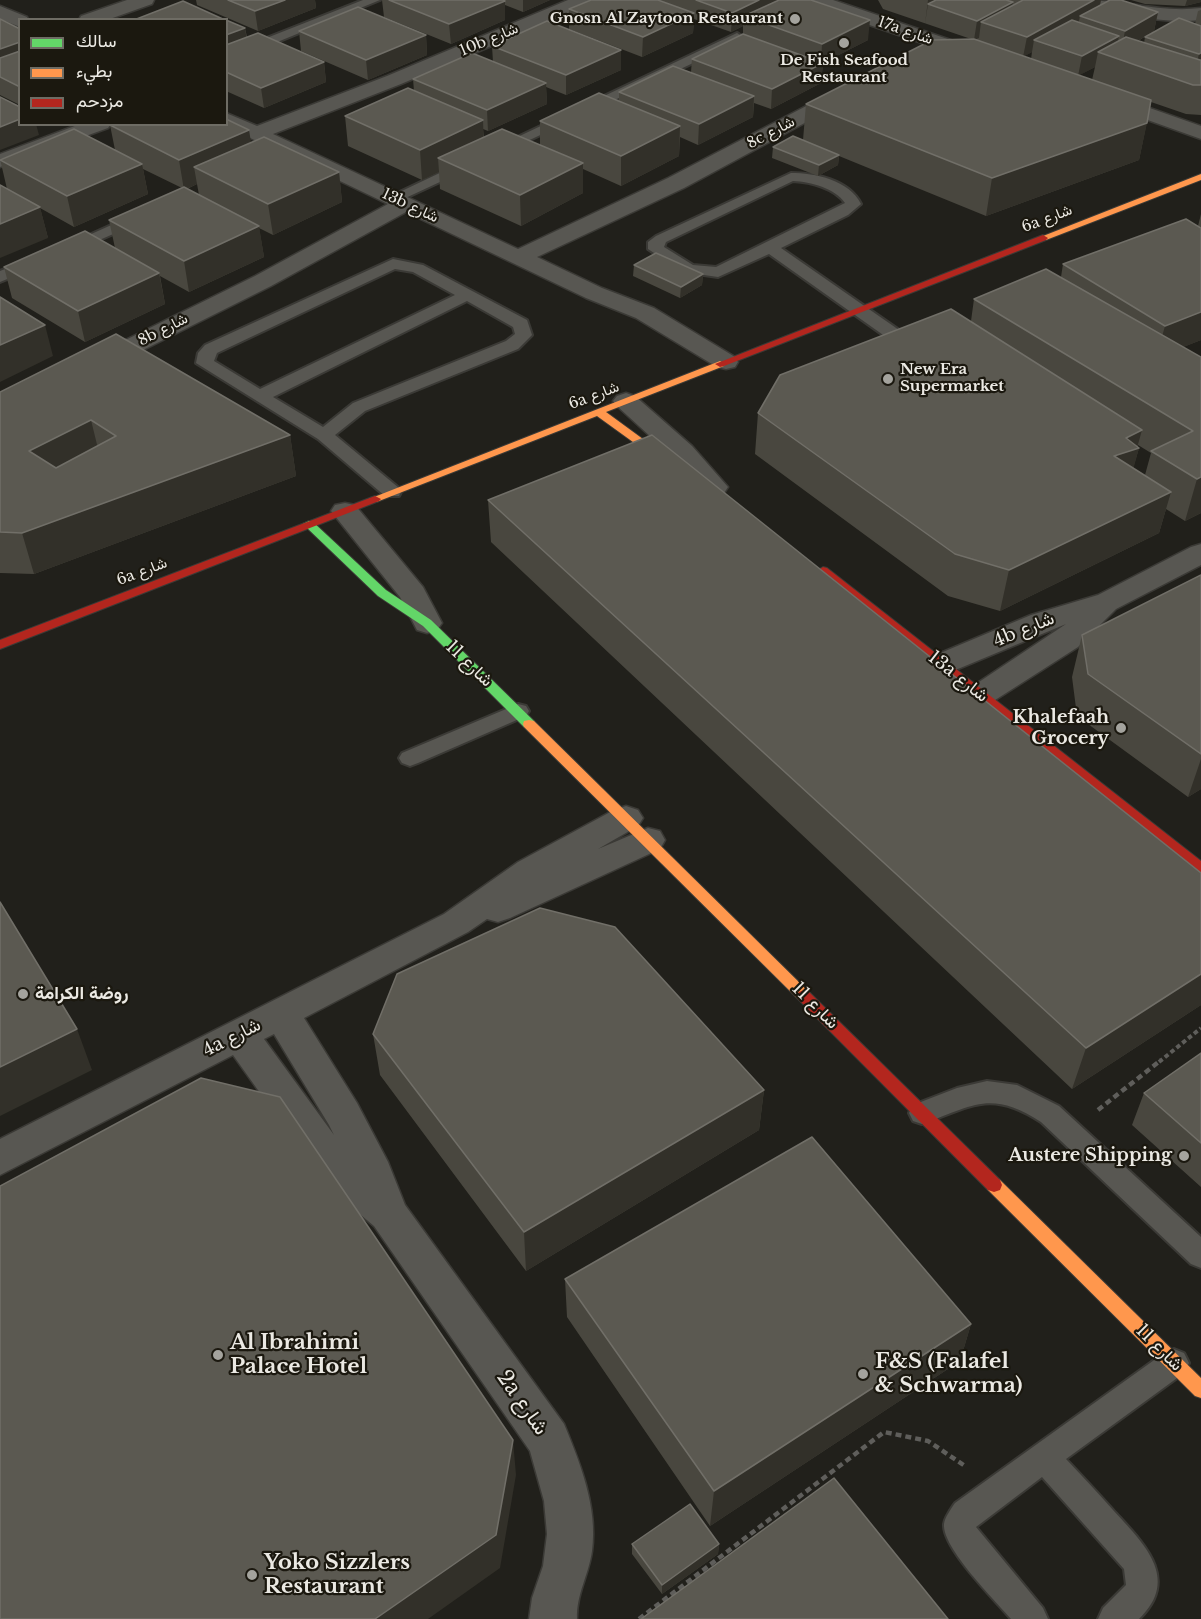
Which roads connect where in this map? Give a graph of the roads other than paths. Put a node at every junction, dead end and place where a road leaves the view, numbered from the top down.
1 (145, 0) edge
2 (163, 0) edge
3 (374, 0) edge
4 (584, 0) edge
5 (1093, 0) edge
6 (813, 1) edge
7 (0, 12) edge
8 (1201, 14) edge
9 (94, 18) edge
10 (117, 18) edge
11 (18, 20) edge
12 (751, 31) edge
13 (930, 39) junction
14 (950, 46) junction
15 (228, 58) edge
16 (992, 60) edge
17 (867, 82) edge
18 (228, 120) edge
19 (79, 126) edge
20 (95, 126) edge
21 (1201, 133) edge
22 (58, 138) junction
23 (267, 145) junction
24 (1201, 146) edge
25 (0, 161) edge
26 (1201, 177) edge
27 (407, 204) junction
28 (152, 212) edge
29 (771, 248) junction
30 (528, 262) junction
31 (0, 277) edge
32 (594, 293) junction
33 (465, 296) junction
34 (859, 310) junction
35 (925, 356) edge
36 (726, 362) junction
37 (698, 373) junction
38 (74, 375) edge
39 (260, 396) junction
40 (626, 401) junction
41 (599, 412) junction
42 (324, 435) junction
43 (718, 491) joint
44 (392, 492) junction
45 (345, 511) junction
46 (309, 524) junction
47 (1201, 553) edge
48 (814, 565) edge
49 (1108, 602) junction
50 (427, 623) junction
51 (0, 645) edge
52 (942, 664) junction
53 (981, 695) junction
54 (518, 711) junction
55 (410, 758) dead end
56 (637, 829) junction
57 (1201, 869) edge
58 (281, 1014) junction
59 (240, 1035) junction
60 (922, 1113) junction
61 (0, 1158) edge
62 (389, 1215) junction
63 (1201, 1255) edge
64 (1174, 1363) junction
65 (1201, 1390) edge
66 (1044, 1457) junction
67 (553, 1619) edge
68 (1032, 1619) edge
69 (1114, 1619) edge

1 - 9 street
2 - 10 street
3 - 15 lane
4 - 23 street, 10b شارع
5 - 8 street
6 - 13 street, 17a شارع
7 - 11 street
12 - 27 lane
13 - 14 street, 17a شارع
13 - 14 street
14 - 16 street, 17a شارع
17 - 30 street, 8c شارع
18 - 23 street, 13b شارع
19 - 22 street
20 - 22 street
21 - 24 street
22 - 25 street
23 - 27 street, 13b شارع
26 - 34 street, 6a شارع
27 - 30 street, 13b شارع
27 - 38 street, 8b شارع
28 - 31 lane
29 - 29 lane
29 - 34 lane
30 - 32 street, 13b شارع
32 - 36 street, 13b شارع
32 - 37 street, 13b شارع
33 - 39 lane
33 - 39 lane
33 - 42 lane
34 - 35 lane
34 - 36 street, 6a شارع
36 - 37 street, 6a شارع
37 - 40 street, 6a شارع
39 - 42 lane
40 - 41 street, 6a شارع
40 - 43 street
41 - 43 street
41 - 44 street, 6a شارع
42 - 44 lane
44 - 45 street, 6a شارع
45 - 46 street, 6a شارع
45 - 50 street, شارع 11
46 - 50 street, شارع 11
46 - 51 street, 6a شارع
47 - 49 street, 4b شارع
48 - 52 street, 13a شارع
49 - 52 street, 4b شارع
49 - 53 street, 4b شارع
50 - 54 street, شارع 11
52 - 53 street, 13a شارع
53 - 57 street, 13a شارع
54 - 55 lane
54 - 56 street, شارع 11
56 - 58 street, 4a شارع
56 - 60 street, شارع 11
58 - 59 street, 4a شارع
58 - 62 street, 2a شارع
59 - 61 street, 4a شارع
59 - 62 street, 2a شارع
60 - 63 lane
60 - 64 street, شارع 11
62 - 67 street, 2a شارع
64 - 65 street, شارع 11
64 - 66 lane
66 - 68 lane
66 - 69 lane

